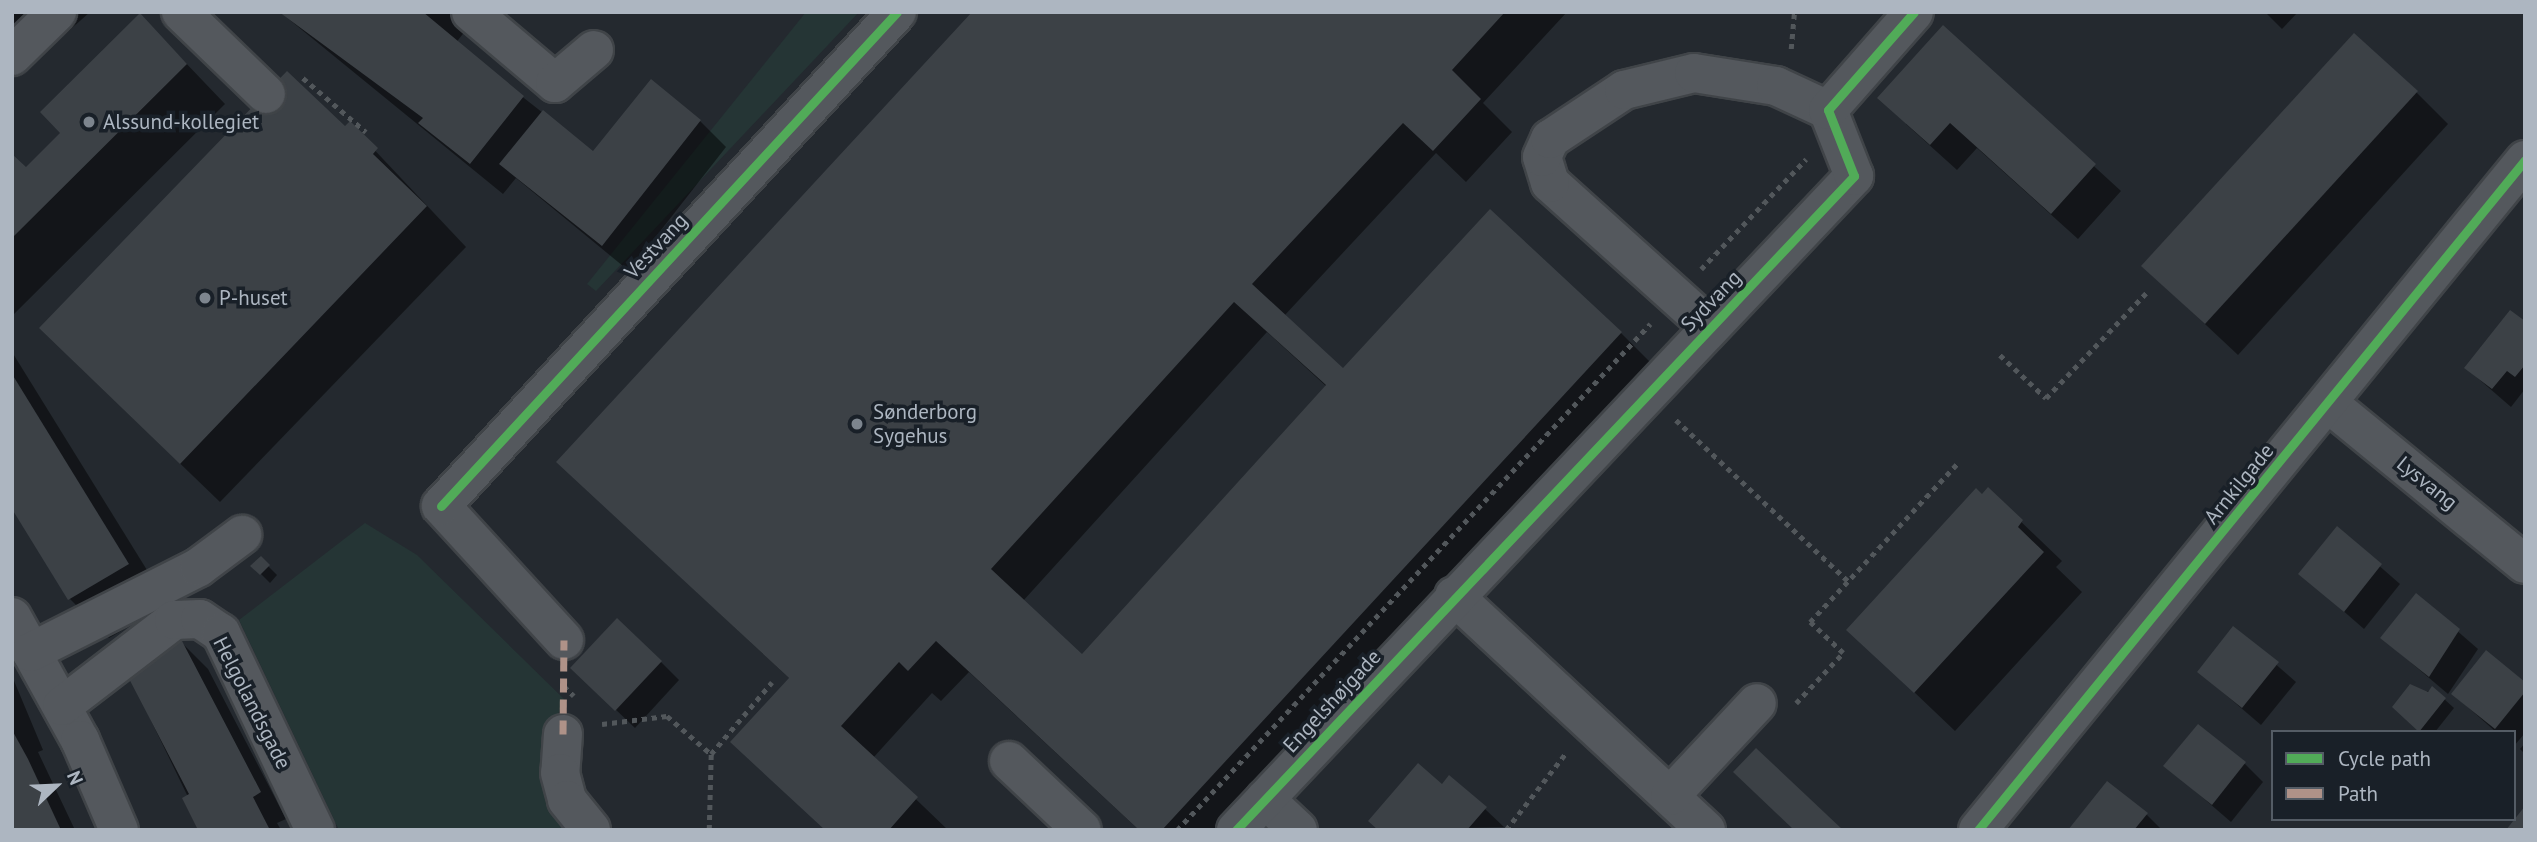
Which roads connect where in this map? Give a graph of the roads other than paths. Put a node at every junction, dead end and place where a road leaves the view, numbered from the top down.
1 (57, 12) edge
2 (181, 12) edge
3 (471, 12) edge
4 (897, 12) edge
5 (1914, 12) edge
6 (594, 50) dead end
7 (12, 56) edge
8 (266, 94) dead end
9 (1831, 119) junction
10 (2525, 160) edge
11 (1710, 327) junction
12 (2328, 403) junction
13 (242, 535) dead end
14 (2525, 564) edge
15 (1454, 596) junction
16 (12, 617) edge
17 (564, 640) dead end
18 (31, 652) junction
19 (62, 706) junction
20 (1772, 708) road end
21 (572, 718) road end
22 (1009, 761) dead end
23 (1670, 796) junction
24 (1265, 799) junction
25 (119, 830) edge
26 (315, 830) edge
27 (591, 830) edge
28 (1082, 830) edge
29 (1236, 830) edge
30 (1298, 830) edge
31 (1706, 830) edge
32 (1978, 830) edge

1 - 7 street
2 - 8 street
3 - 6 street
4 - 17 street, Vestvang
5 - 9 street
9 - 11 street, Sydvang
9 - 11 street
10 - 12 street, Arnkilgade
11 - 15 street, Sydvang
12 - 14 street, Lysvang
12 - 32 street, Arnkilgade
13 - 18 street
15 - 23 street
15 - 24 street, Engelshøjgade
16 - 18 street
18 - 19 street
19 - 25 street
19 - 26 street, Helgolandsgade
20 - 23 street
21 - 27 street
22 - 28 street
23 - 31 street
24 - 29 street, Engelshøjgade
24 - 30 street

